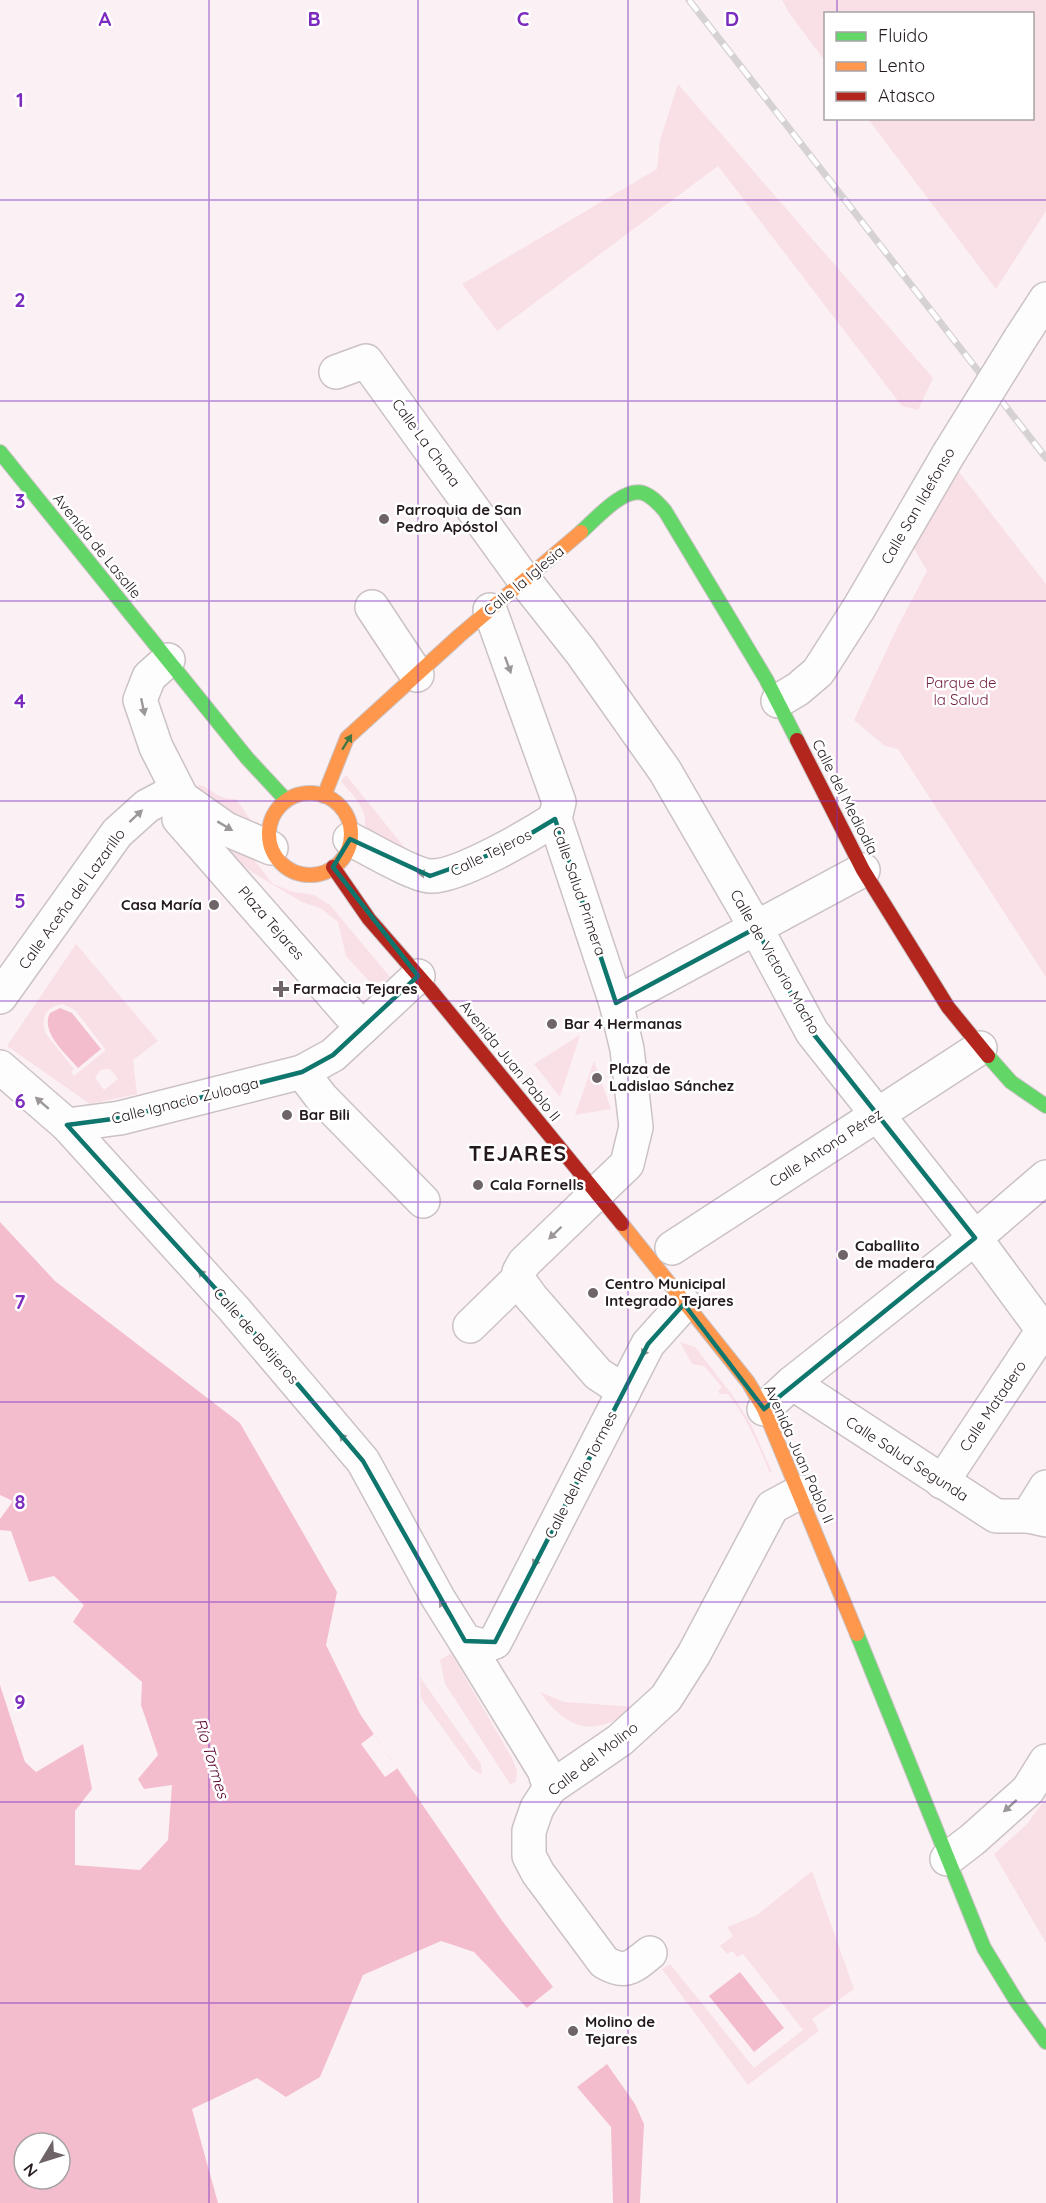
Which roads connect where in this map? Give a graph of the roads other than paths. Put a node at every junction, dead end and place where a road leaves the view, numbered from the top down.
1 (1046, 299) edge
2 (336, 372) dead end
3 (0, 452) edge
4 (634, 492) joint
5 (525, 581) junction
6 (372, 607) dead end
7 (490, 610) junction
8 (168, 660) junction
9 (417, 675) junction
10 (778, 701) junction
11 (324, 796) junction
12 (286, 800) junction
13 (181, 808) junction
14 (555, 819) junction
15 (350, 839) junction
16 (271, 848) junction
17 (333, 867) junction
18 (863, 870) junction
19 (756, 928) junction
20 (418, 976) junction
21 (0, 997) edge
22 (616, 1003) junction
23 (363, 1028) junction
24 (980, 1048) junction
25 (0, 1067) edge
26 (302, 1072) junction
27 (1046, 1106) edge
28 (878, 1115) junction
29 (67, 1125) junction
30 (1046, 1177) edge
31 (597, 1193) junction
32 (423, 1201) dead end
33 (975, 1238) junction
34 (672, 1248) dead end
35 (519, 1279) junction
36 (684, 1304) junction
37 (470, 1326) dead end
38 (1044, 1332) edge
39 (792, 1383) junction
40 (624, 1391) junction
41 (764, 1409) junction
42 (942, 1482) junction
43 (1046, 1487) edge
44 (800, 1492) junction
45 (1037, 1518) edge
46 (474, 1644) junction
47 (1046, 1761) edge
48 (550, 1788) junction
49 (947, 1859) junction
50 (650, 1953) dead end
51 (1046, 2042) edge

1 - 10 street, Calle San Ildefonso, bridge
2 - 5 street, Calle La Chana
3 - 8 main road, Avenida de Lasalle
4 - 5 main road, Calle la Iglesia
4 - 10 main road, Calle del Mediodía
5 - 7 main road, Calle la Iglesia
5 - 19 street, Calle de Victorio Macho
6 - 9 street
7 - 9 main road, Calle la Iglesia
7 -> 14 street, Calle Salud Primera
8 - 12 main road
8 -> 13 street, Plaza Tejares
11 -> 9 main road, Calle la Iglesia
10 - 18 main road, Calle del Mediodía
11 - 12 main road
11 - 15 main road
12 - 16 main road
13 -> 16 street, Plaza Tejares
21 -> 13 street, Calle Aceña del Lazarillo
13 - 23 street, Plaza Tejares
14 -> 15 street, Calle Tejeros
14 - 22 street, Calle Salud Primera
15 - 17 main road
16 - 17 main road
17 - 20 main road, Avenida Juan Pablo II
18 - 19 street
18 - 24 main road, Calle del Mediodía
19 - 22 street
19 - 28 street, Calle de Victorio Macho
20 - 23 street, Calle Ignacio Zuloaga
20 - 31 main road, Avenida Juan Pablo II
22 - 31 street
23 - 26 street, Calle Ignacio Zuloaga
24 - 27 main road, Calle del Mediodía
24 - 28 street, Calle Antona Pérez
29 -> 25 street, Calle de Botijeros
26 - 29 street, Calle Ignacio Zuloaga
26 - 32 street
28 - 33 street, Calle de Victorio Macho
28 - 34 street, Calle Antona Pérez
46 -> 29 street, Calle de Botijeros
30 - 33 street
31 -> 35 street
31 - 36 main road, Avenida Juan Pablo II
33 - 38 street, Calle de Victorio Macho
33 - 39 street
35 - 37 street
35 - 40 street
36 -> 40 street, Calle del Río Tormes
36 - 41 main road, Avenida Juan Pablo II
38 - 42 street, Calle Matadero
39 - 41 street
39 - 42 street, Calle Salud Segunda
40 -> 46 street, Calle del Río Tormes
41 - 44 main road, Avenida Juan Pablo II
42 - 45 street, Calle Salud Segunda
43 - 45 street
44 - 48 street, Calle del Molino
44 - 49 main road, Avenida Juan Pablo II
46 - 48 street, Calle de Botijeros
47 -> 49 street
48 - 50 street, Calle del Molino
49 - 51 main road, Avenida Juan Pablo II

